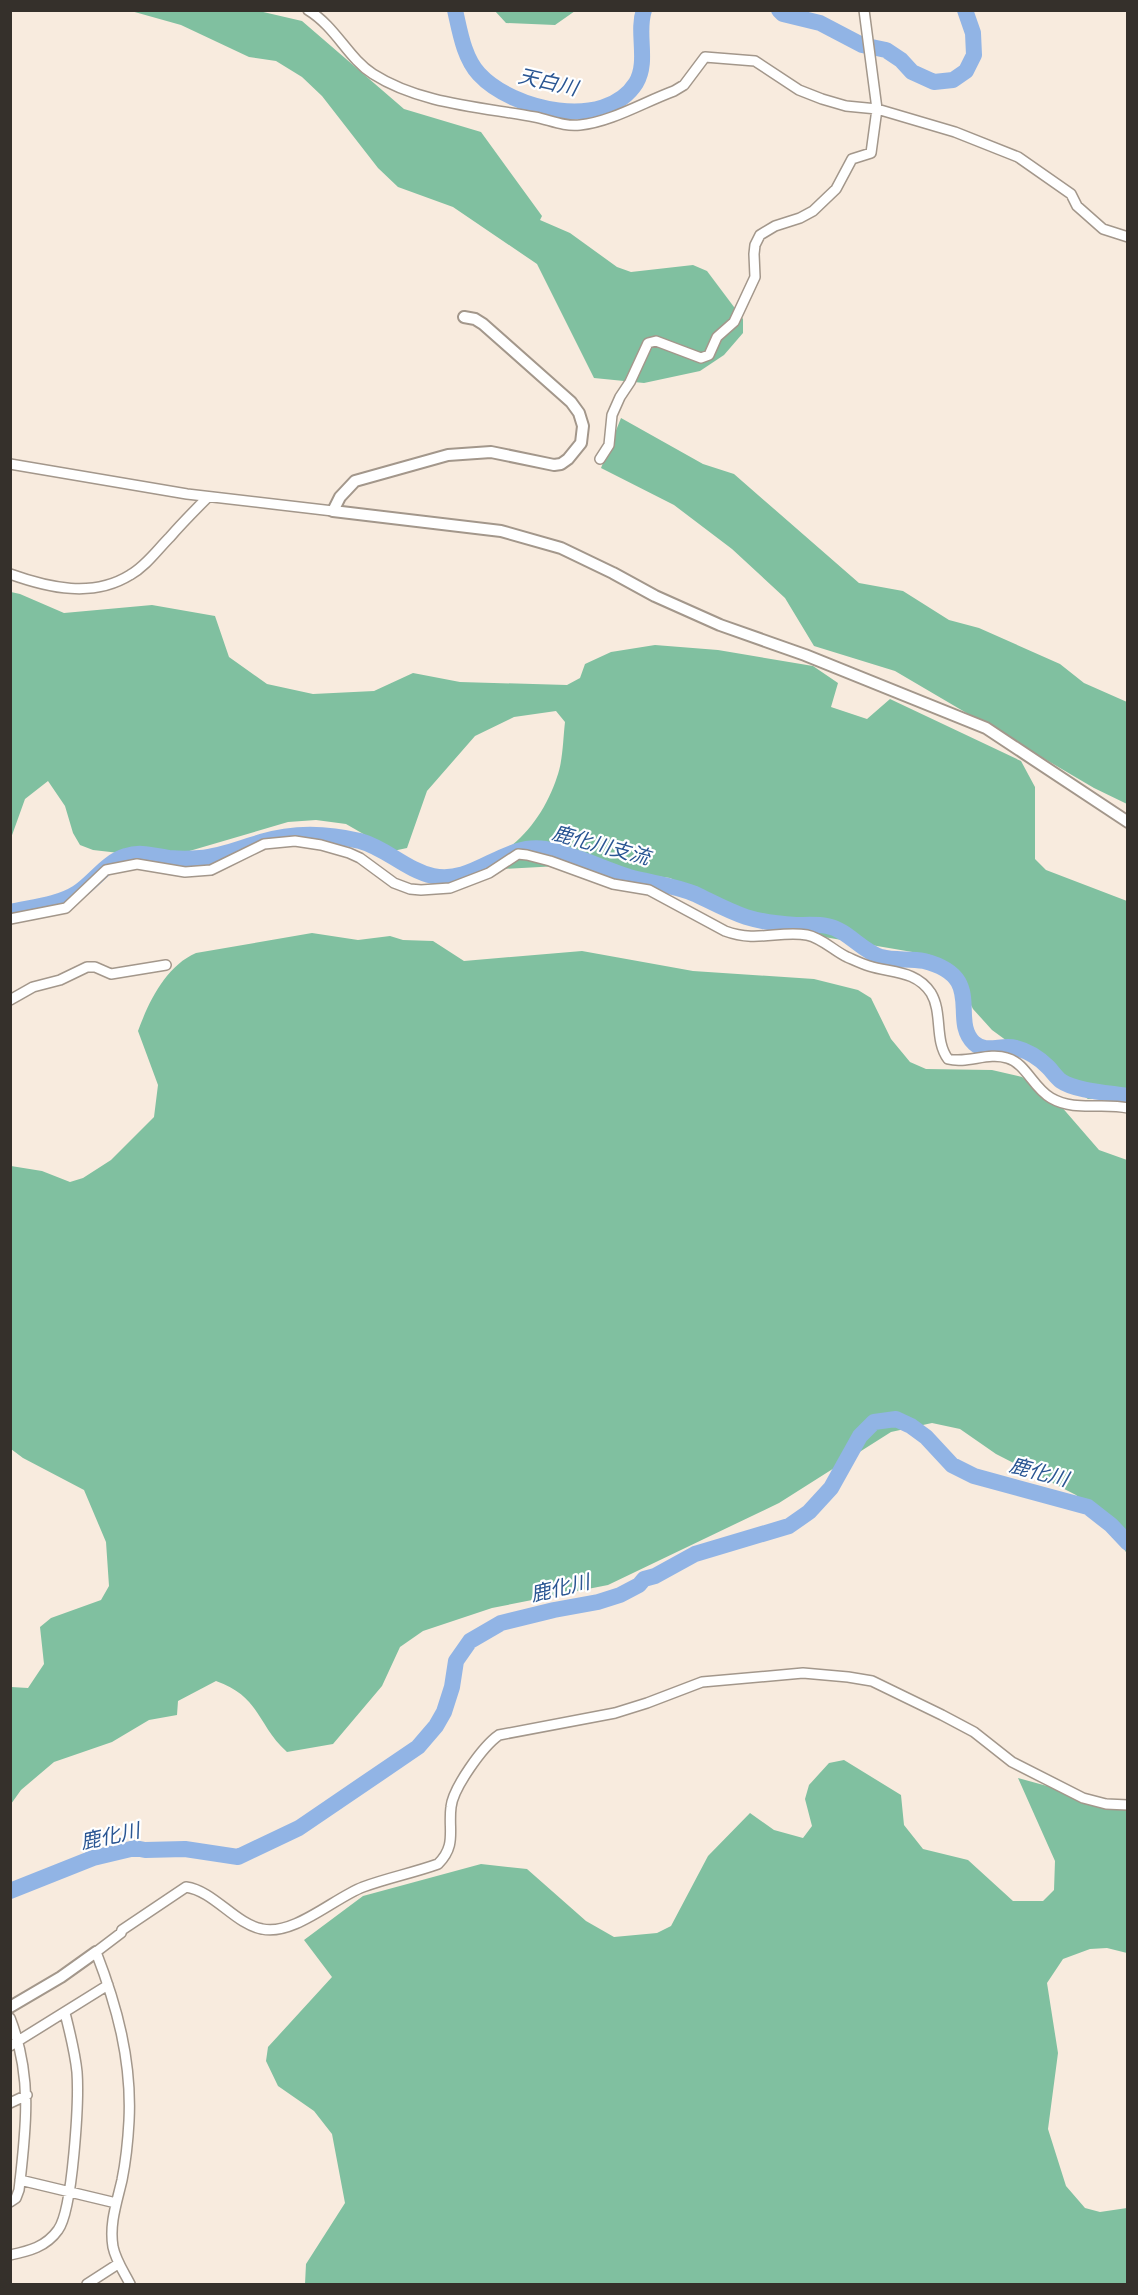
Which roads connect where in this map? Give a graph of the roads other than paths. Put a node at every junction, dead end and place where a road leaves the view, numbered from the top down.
1 (308, 10) edge
2 (864, 10) edge
3 (877, 109) junction
4 (1128, 237) edge
5 (464, 317) dead end
6 (600, 459) dead end
7 (10, 464) edge
8 (208, 497) junction
9 (333, 511) junction
10 (10, 574) edge
11 (1128, 822) edge
12 (10, 919) edge
13 (165, 965) dead end
14 (10, 1000) edge
15 (1128, 1108) edge
16 (1128, 1805) edge
17 (96, 1952) junction
18 (108, 1985) junction
19 (10, 2007) edge
20 (65, 2013) junction
21 (10, 2019) edge
22 (15, 2044) edge
23 (27, 2095) junction
24 (10, 2103) edge
25 (20, 2180) junction
26 (69, 2192) junction
27 (10, 2202) edge
28 (116, 2203) junction
29 (10, 2255) edge
30 (118, 2264) junction
31 (87, 2284) edge
32 (130, 2284) edge

1 - 3 street
2 - 3 street
3 - 4 street
3 - 6 street
5 - 9 street
7 - 8 street
8 - 9 street
8 - 10 street
9 - 11 street
12 - 15 street
13 - 14 street
16 - 17 street
17 - 18 street
17 - 19 street
18 - 20 street
18 - 28 street
20 - 22 street
20 - 26 street
21 - 22 street
22 - 23 street
23 - 24 street
23 - 25 street
25 - 26 street
25 - 27 street
26 - 28 street
26 - 29 street
28 - 30 street
30 - 31 street
30 - 32 street

